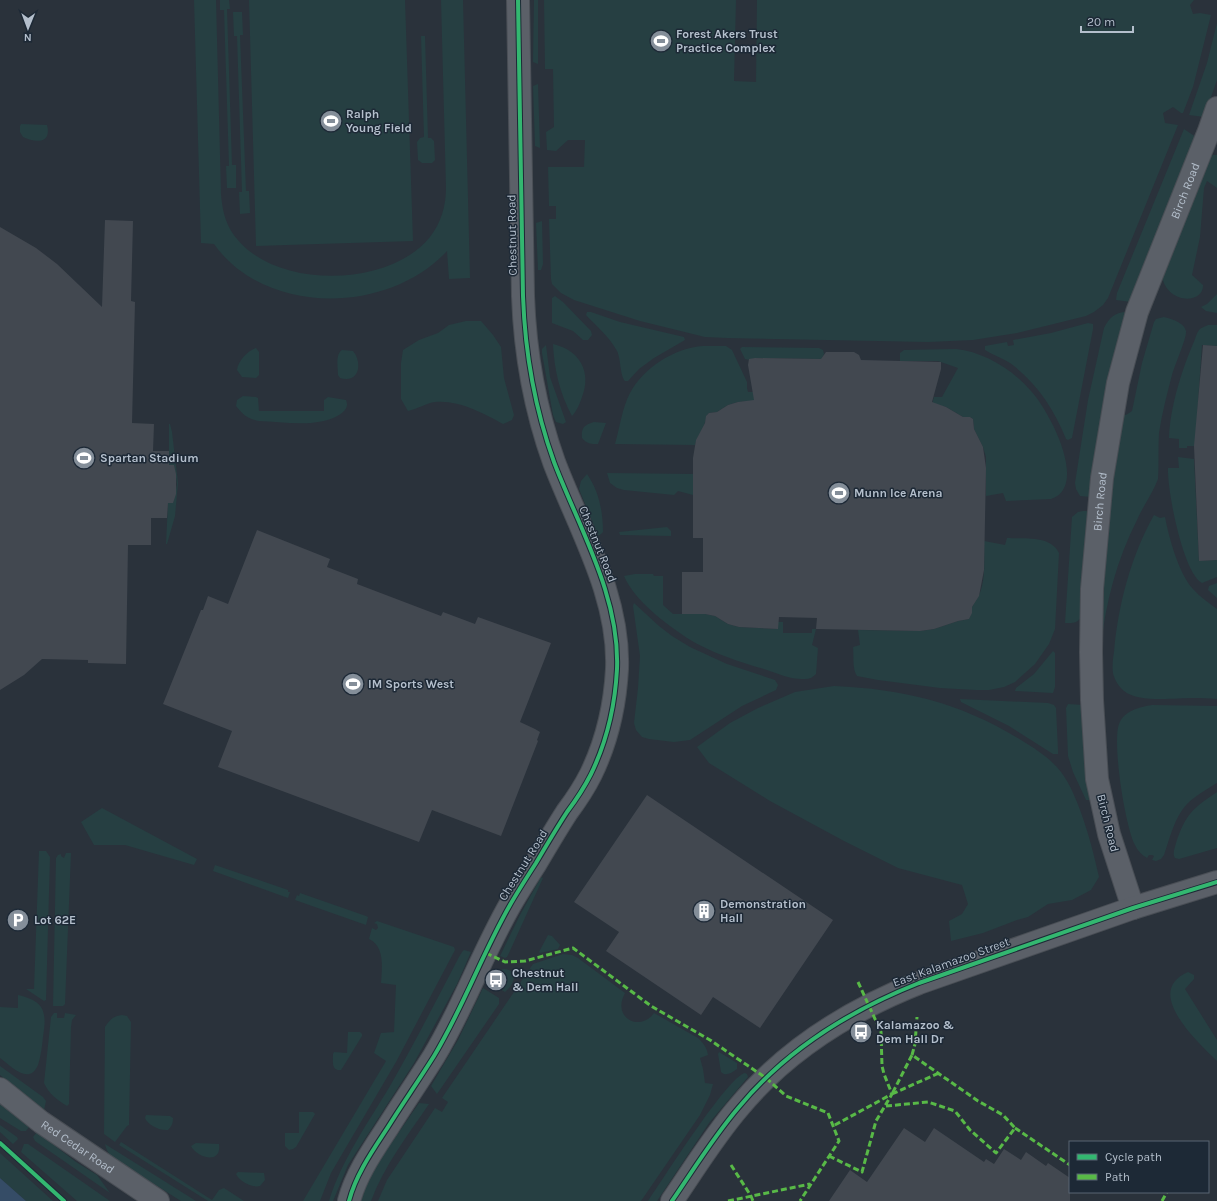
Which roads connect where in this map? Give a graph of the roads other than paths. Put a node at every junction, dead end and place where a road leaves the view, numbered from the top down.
1 (518, 0) edge
2 (1217, 108) edge
3 (1217, 882) edge
4 (1134, 908) junction
5 (0, 1089) edge
6 (158, 1201) edge
7 (348, 1201) edge
8 (672, 1201) edge

1 - 7 street, Chestnut Road
2 - 4 street, Birch Road
3 - 4 street, East Kalamazoo Street
4 - 8 street, East Kalamazoo Street
5 - 6 street, Red Cedar Road

